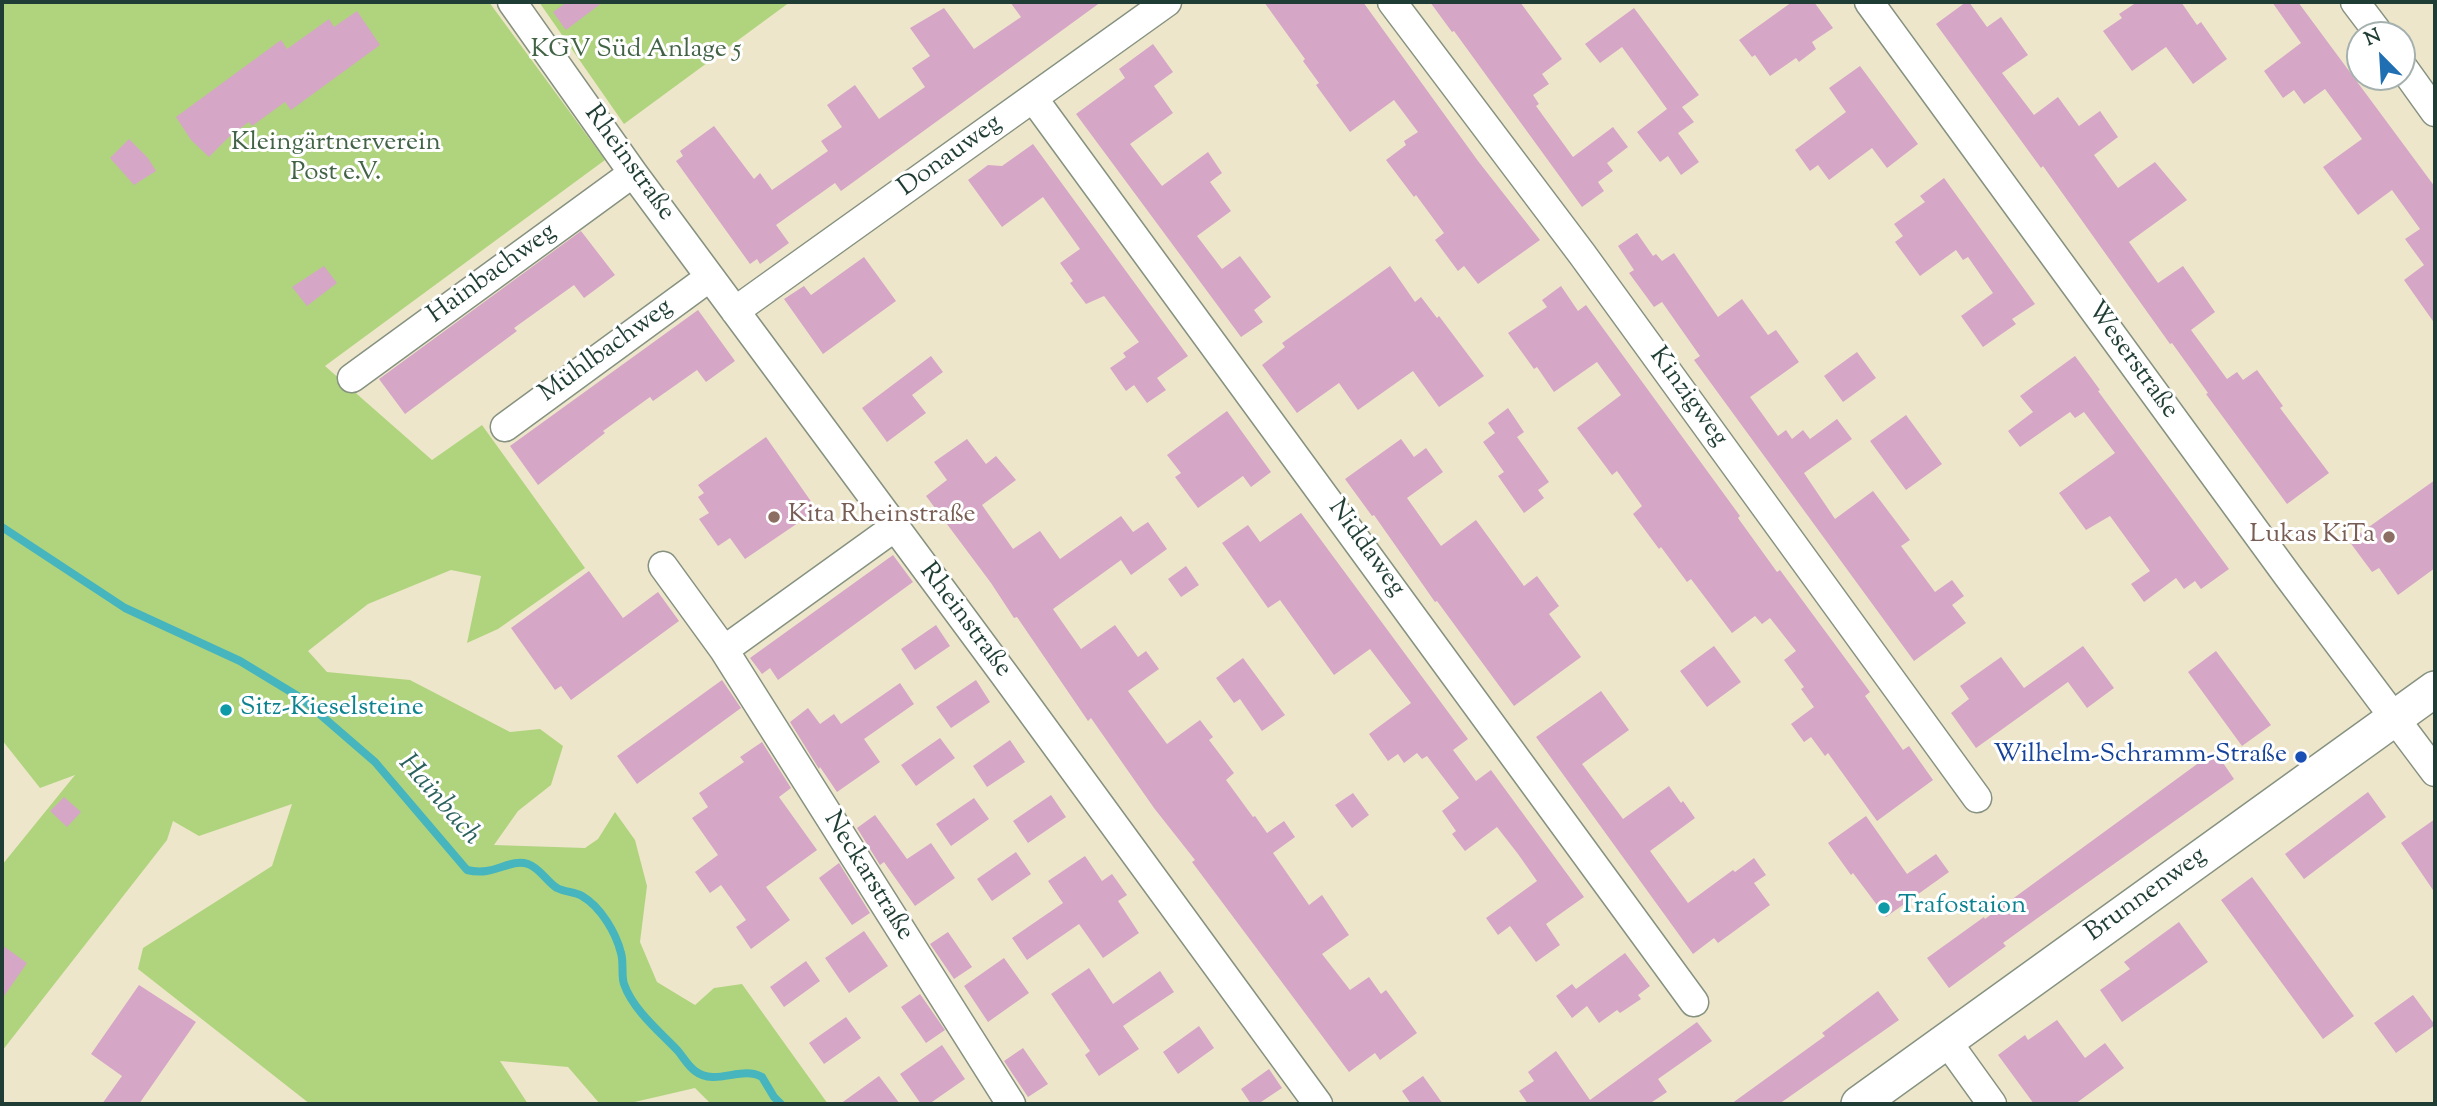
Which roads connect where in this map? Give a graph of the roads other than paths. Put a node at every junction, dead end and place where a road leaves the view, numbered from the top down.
1 (512, 2) edge
2 (1167, 2) edge
3 (1392, 2) edge
4 (1869, 2) edge
5 (2355, 2) edge
6 (2369, 21) edge
7 (2416, 86) edge
8 (1034, 98) junction
9 (2435, 112) edge
10 (633, 173) junction
11 (710, 277) junction
12 (735, 311) junction
13 (352, 378) dead end
14 (505, 428) dead end
15 (895, 527) junction
16 (663, 566) dead end
17 (724, 650) junction
18 (2435, 688) edge
19 (2394, 719) junction
20 (2435, 772) edge
21 (1978, 798) dead end
22 (1694, 1002) dead end
23 (1946, 1040) junction
24 (1312, 1102) edge
25 (1011, 1104) edge
26 (1858, 1104) edge
27 (1992, 1104) edge

1 - 10 street, Rheinstraße
2 - 8 street, Donauweg
3 - 21 street, Kinzigweg
4 - 19 street, Weserstraße
5 - 6 street
7 - 9 street
8 - 12 street, Donauweg
8 - 22 street, Niddaweg
10 - 11 street, Rheinstraße
10 - 13 street, Hainbachweg
11 - 12 street, Rheinstraße
11 - 14 street, Mühlbachweg
12 - 15 street, Rheinstraße
15 - 17 street
15 - 24 street, Rheinstraße
16 - 17 street, Neckarstraße
17 - 25 street, Neckarstraße
18 - 19 street, Brunnenweg
19 - 20 street
19 - 23 street, Brunnenweg
23 - 26 street, Brunnenweg
23 - 27 street

